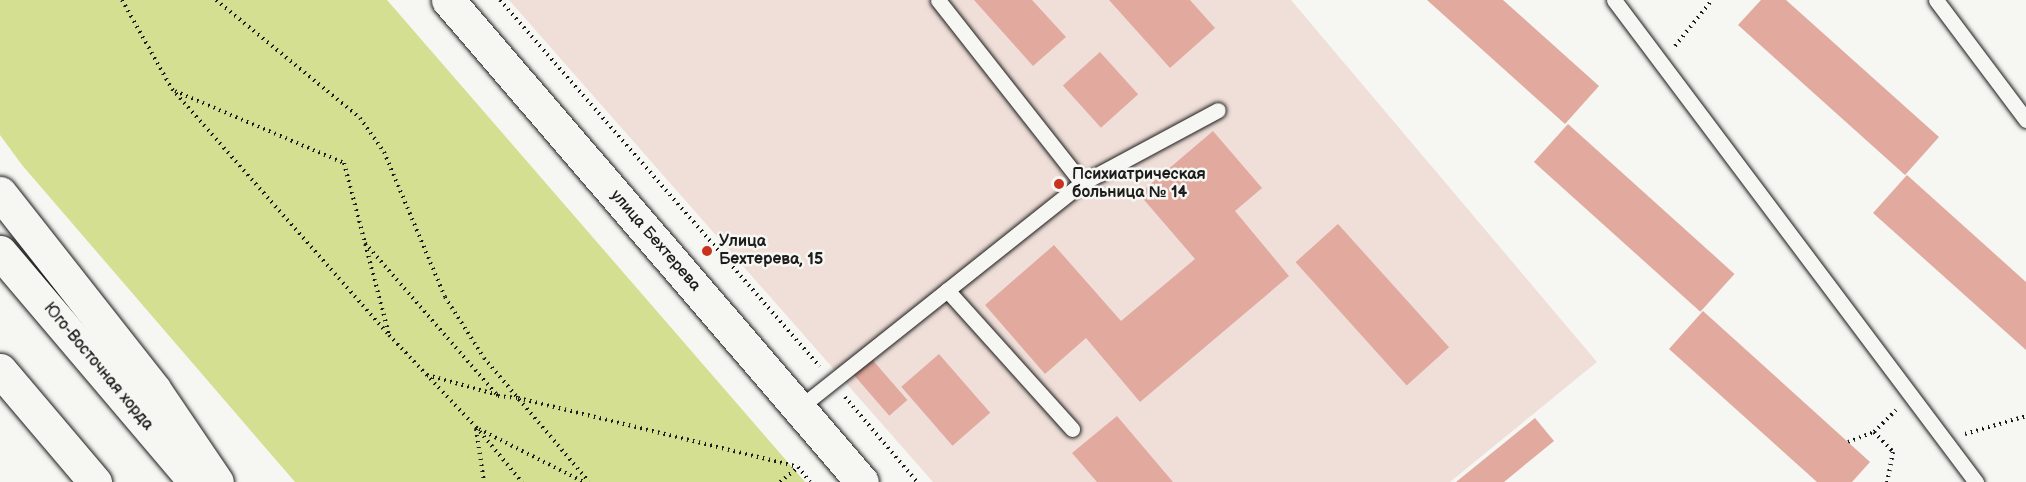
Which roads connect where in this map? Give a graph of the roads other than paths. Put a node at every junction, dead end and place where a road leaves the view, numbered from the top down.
1 (448, 0) edge
2 (938, 0) edge
3 (1614, 0) edge
4 (1936, 0) edge
5 (1218, 111) dead end
6 (2026, 120) edge
7 (1082, 183) junction
8 (0, 193) edge
9 (0, 252) edge
10 (947, 290) junction
11 (0, 370) edge
12 (800, 408) junction
13 (1072, 429) dead end
14 (95, 482) edge
15 (195, 482) edge
16 (217, 482) edge
17 (862, 482) edge
18 (1976, 482) edge

1 - 12 street, улица Бехтерева
2 - 7 lane
3 - 18 lane
4 - 6 lane
5 - 7 lane
7 - 10 lane
8 - 16 street
9 - 15 street, Юго-Восточная хорда
10 - 12 lane
10 - 13 lane
11 - 14 street
12 - 17 street, улица Бехтерева

